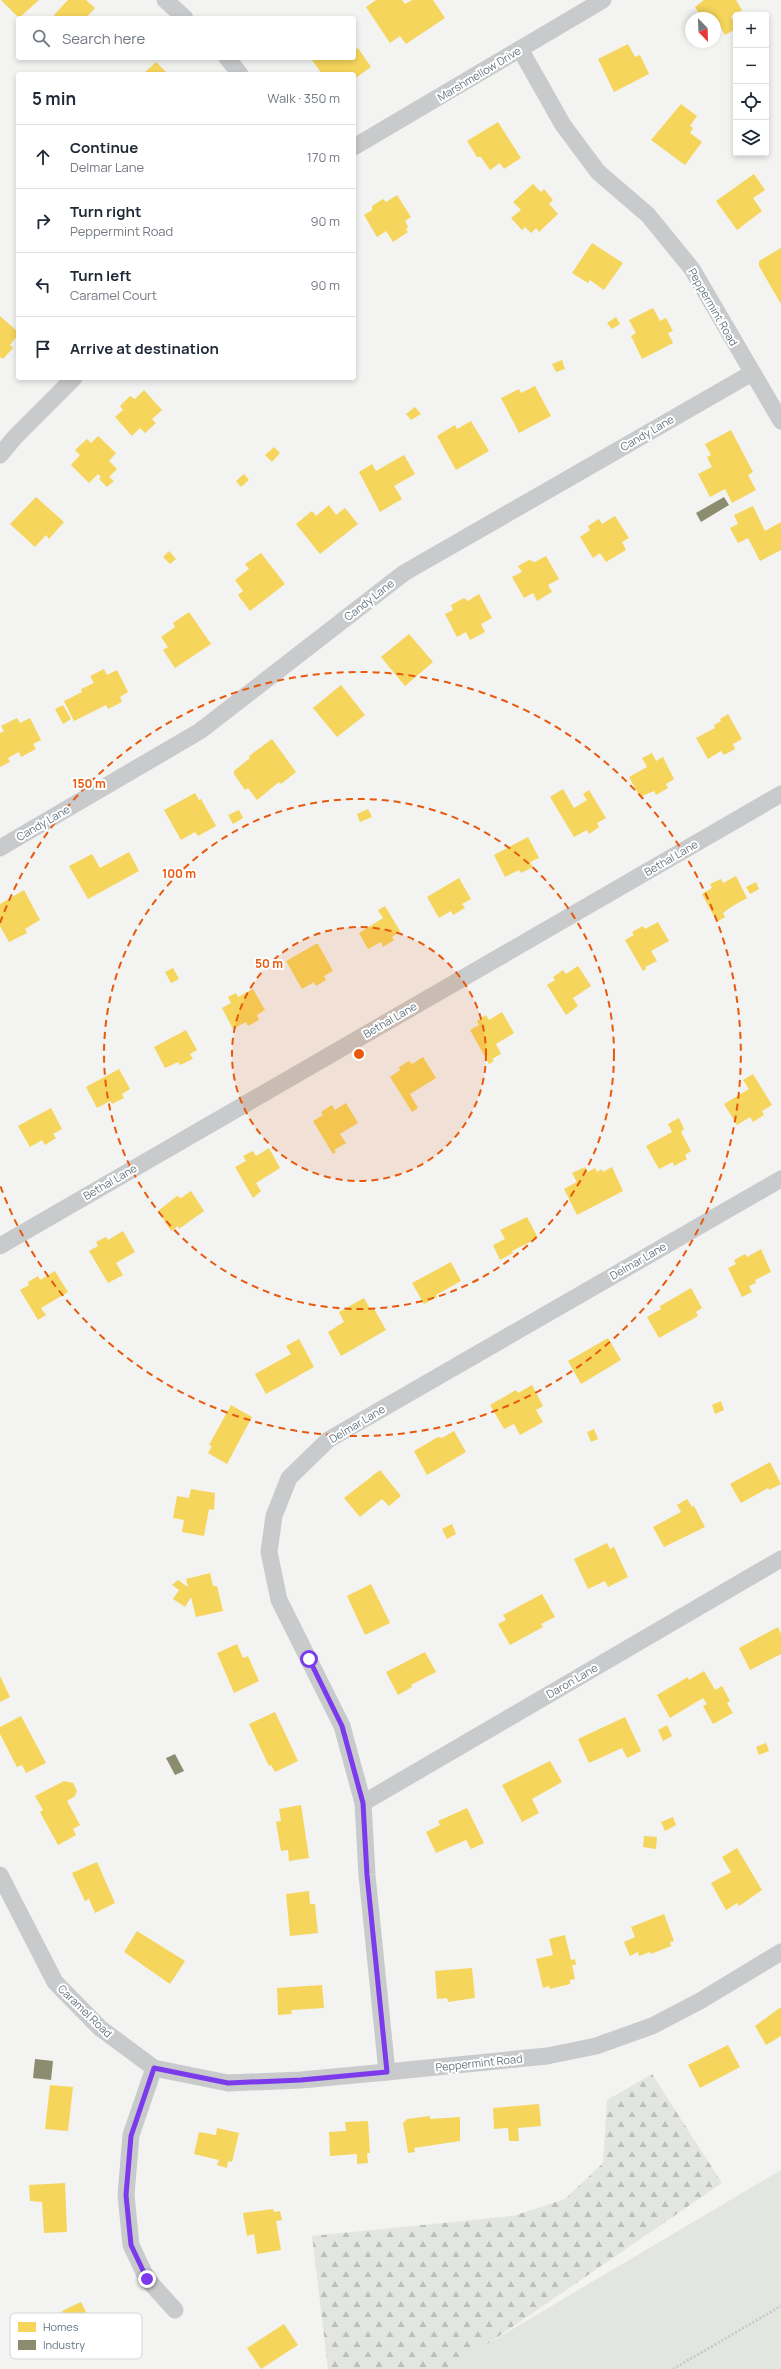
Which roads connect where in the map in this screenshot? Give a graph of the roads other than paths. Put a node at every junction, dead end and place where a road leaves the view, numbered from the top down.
1 (165, 0) edge
2 (603, 0) edge
3 (183, 16) edge
4 (520, 49) junction
5 (229, 60) edge
6 (238, 72) edge
7 (356, 147) edge
8 (752, 373) junction
9 (72, 380) edge
10 (781, 421) edge
11 (0, 455) edge
12 (781, 794) edge
13 (0, 848) edge
14 (781, 1180) edge
15 (0, 1246) edge
16 (781, 1559) edge
17 (363, 1803) junction
18 (0, 1874) edge
19 (781, 1952) edge
20 (154, 2068) junction
21 (387, 2072) junction
22 (175, 2310) dead end

1 - 3 street
2 - 4 street, Marshmellow Drive
4 - 7 street, Marshmellow Drive
4 - 8 street, Peppermint Road
5 - 6 street
8 - 10 street, Peppermint Road
8 - 13 street, Candy Lane
9 - 11 street
12 - 15 street, Bethal Lane
14 - 17 street, Delmar Lane
16 - 17 street, Daron Lane
17 - 21 street, Delmar Lane
18 - 20 street, Caramel Road
19 - 21 street, Peppermint Road
20 - 21 street, Peppermint Road
20 - 22 street

